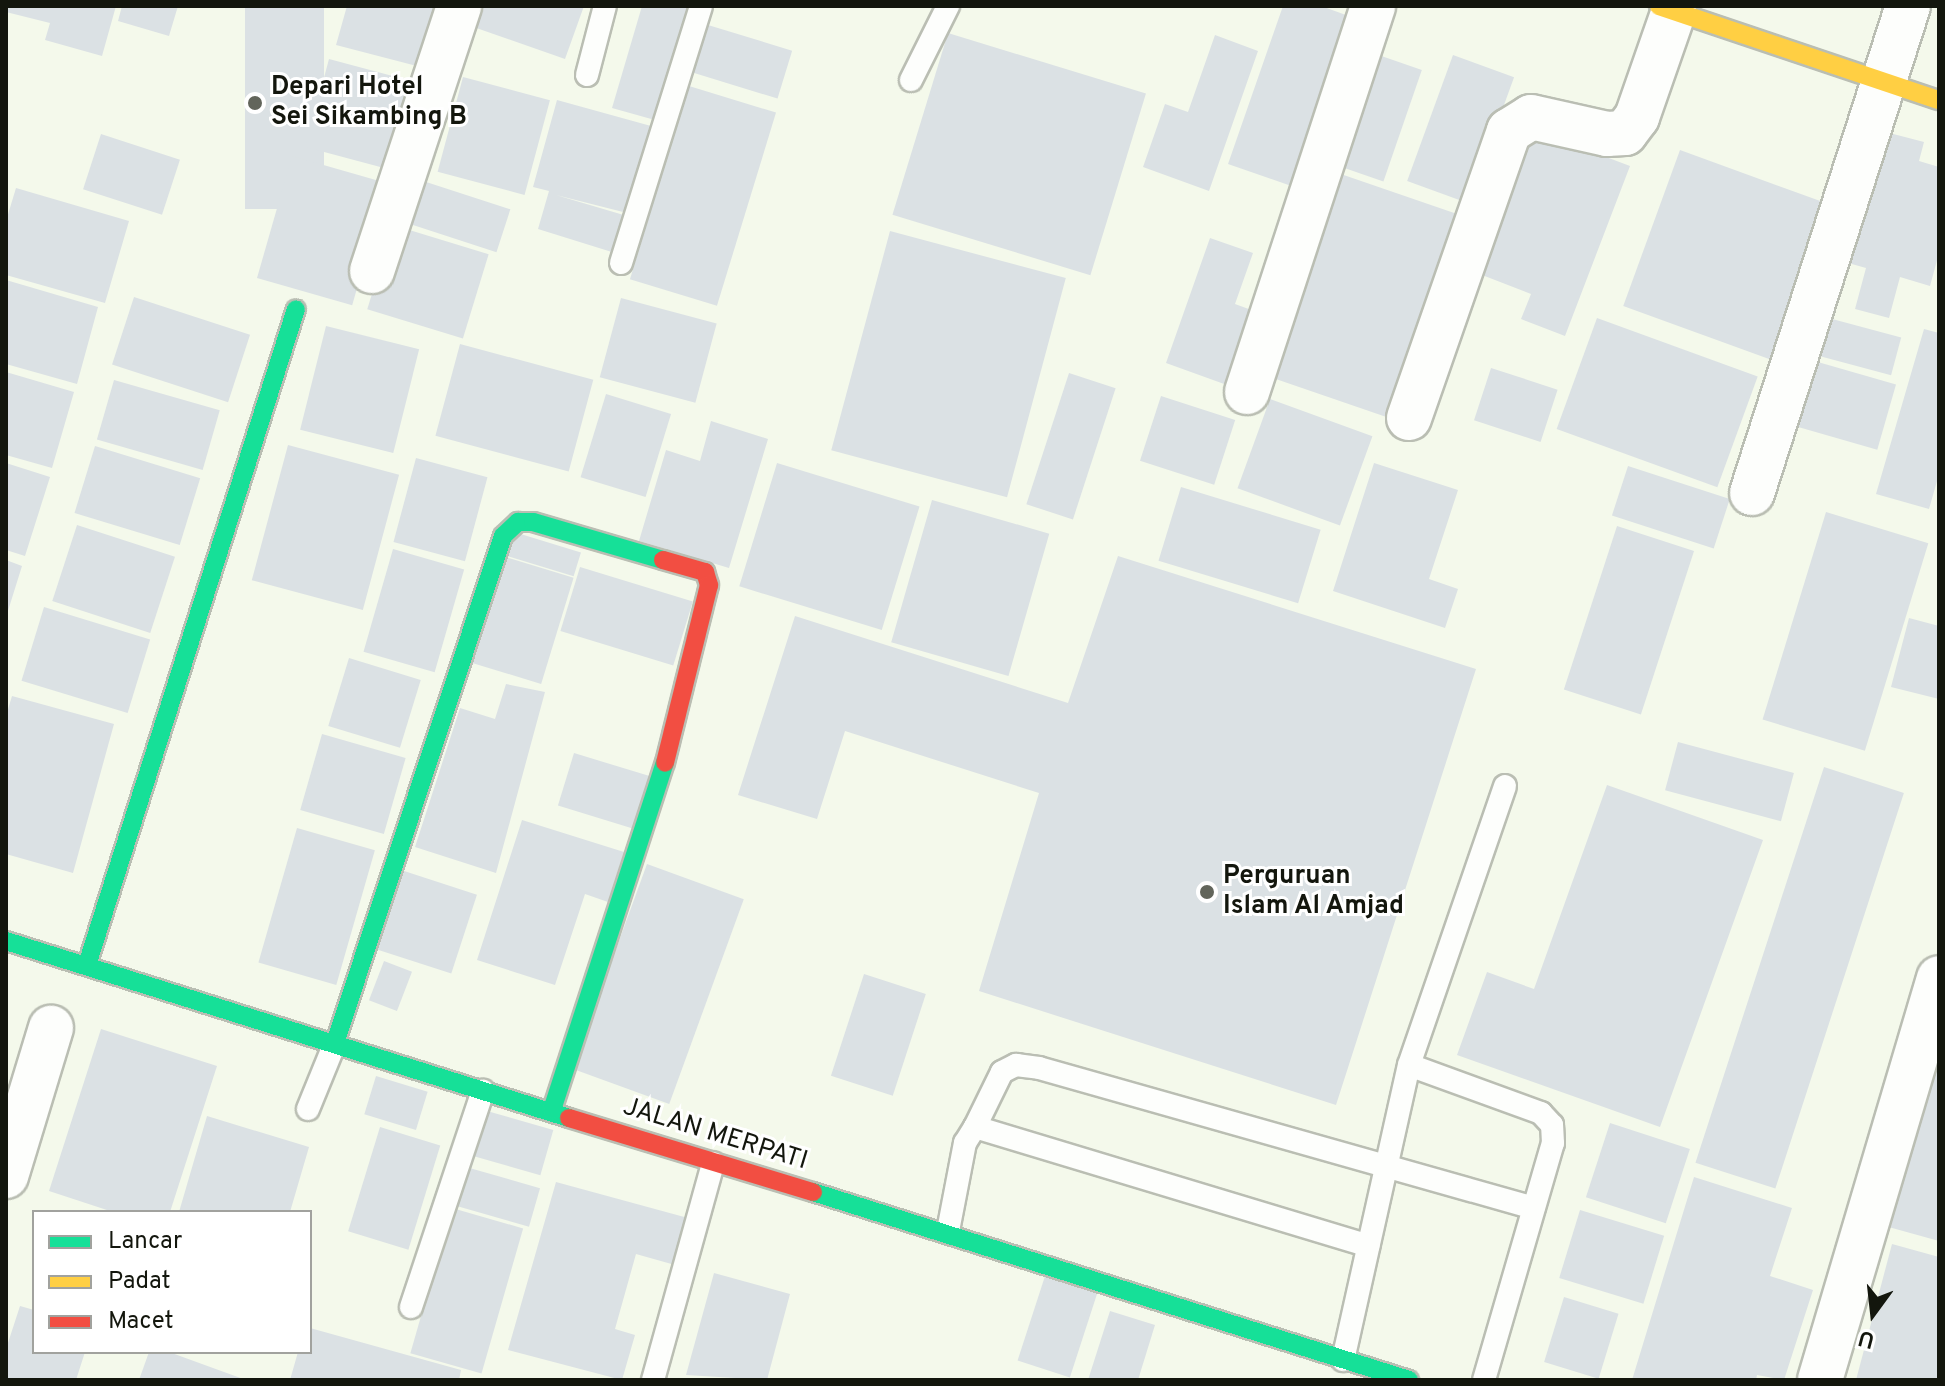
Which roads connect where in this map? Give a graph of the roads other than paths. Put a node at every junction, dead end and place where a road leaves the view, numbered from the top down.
1 (459, 6) edge
2 (605, 6) edge
3 (701, 6) edge
4 (948, 6) edge
5 (1373, 6) edge
6 (1908, 6) edge
7 (1666, 8) edge
8 (1718, 15) edge
9 (587, 75) dead end
10 (911, 80) dead end
11 (1884, 80) junction
12 (1939, 100) edge
13 (621, 263) dead end
14 (372, 271) dead end
15 (296, 309) dead end
16 (1247, 392) dead end
17 (1409, 418) dead end
18 (1752, 493) dead end
19 (1505, 786) dead end
20 (6, 941) edge
21 (87, 965) junction
22 (1939, 978) edge
23 (51, 1028) dead end
24 (335, 1043) junction
25 (1409, 1065) junction
26 (483, 1091) junction
27 (308, 1109) dead end
28 (552, 1110) junction
29 (975, 1127) junction
30 (713, 1163) junction
31 (1390, 1163) junction
32 (6, 1176) edge
33 (1534, 1208) junction
34 (948, 1231) junction
35 (1368, 1246) junction
36 (411, 1307) dead end
37 (1340, 1370) edge
38 (653, 1380) edge
39 (1409, 1380) edge
40 (1484, 1380) edge
41 (1820, 1380) edge

1 - 14 street
2 - 9 lane
3 - 13 lane
4 - 10 lane
5 - 16 street
6 - 11 street
7 - 8 street
7 - 17 street
8 - 11 street
11 - 12 street
11 - 18 street
15 - 21 street
19 - 25 lane
20 - 21 street, JALAN MERPATI
21 - 24 street, JALAN MERPATI
22 - 41 street
23 - 32 street
24 - 26 street, JALAN MERPATI
24 - 27 lane
24 - 28 street
25 - 31 lane
25 - 33 lane
26 - 28 street, JALAN MERPATI
26 - 36 lane
28 - 30 street, JALAN MERPATI
29 - 31 lane
29 - 34 lane
29 - 35 lane
30 - 34 street, JALAN MERPATI
30 - 38 lane
31 - 33 lane
31 - 35 lane
33 - 40 lane
34 - 37 street, JALAN MERPATI
35 - 37 lane
37 - 39 street, JALAN MERPATI

